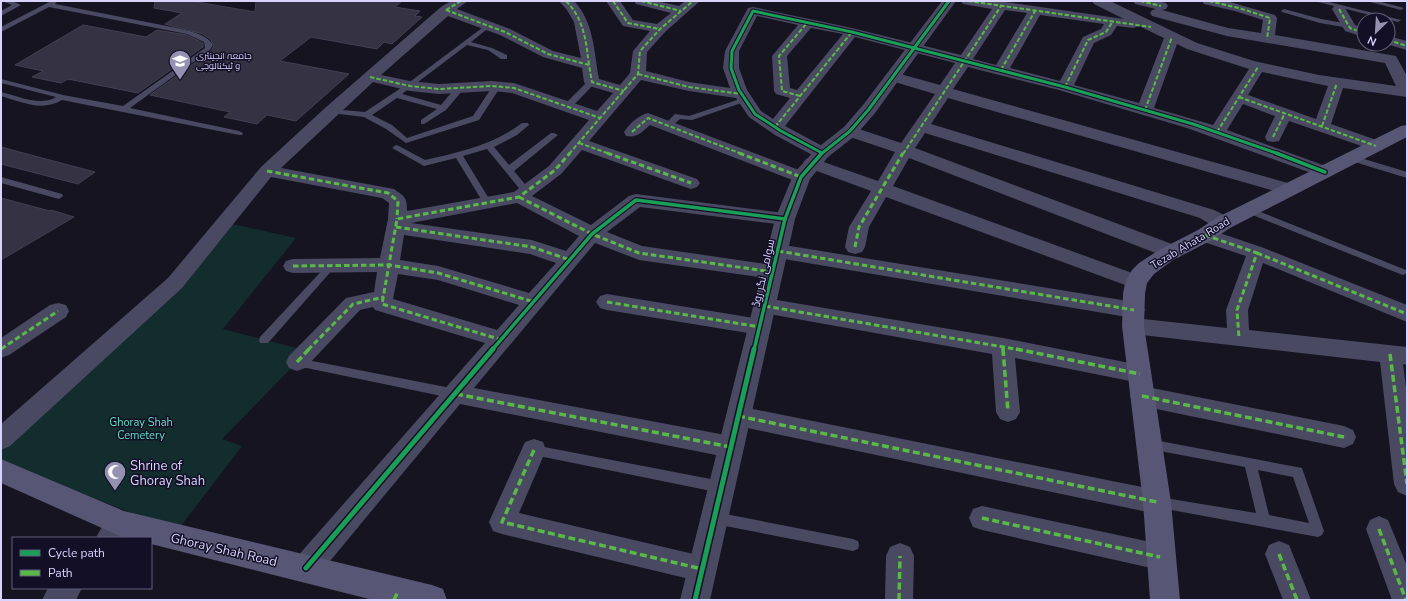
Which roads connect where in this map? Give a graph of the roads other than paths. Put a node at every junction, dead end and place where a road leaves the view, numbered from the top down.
1 (5, 1) edge
2 (56, 1) edge
3 (566, 1) edge
4 (613, 1) edge
5 (641, 1) edge
6 (693, 1) edge
7 (952, 1) edge
8 (1099, 1) edge
9 (1140, 1) edge
10 (1209, 1) edge
11 (1317, 1) edge
12 (1370, 1) edge
13 (49, 5) junction
14 (454, 5) edge
15 (1001, 6) junction
16 (1338, 6) edge
17 (1401, 8) dead end
18 (1035, 11) junction
19 (1284, 11) dead end
20 (681, 12) junction
21 (1158, 12) edge
22 (1, 14) edge
23 (1398, 20) dead end
24 (1113, 22) junction
25 (807, 23) junction
26 (488, 26) junction
27 (1349, 26) junction
28 (660, 29) junction
29 (1, 30) edge
30 (1356, 31) edge
31 (852, 32) junction
32 (1172, 37) junction
33 (1268, 39) junction
34 (466, 43) junction
35 (1396, 43) edge
36 (1407, 46) edge
37 (912, 49) junction
38 (1407, 54) edge
39 (504, 57) dead end
40 (1390, 59) junction
41 (964, 62) junction
42 (589, 65) junction
43 (1258, 67) junction
44 (1001, 70) junction
45 (638, 74) junction
46 (370, 76) junction
47 (893, 77) junction
48 (1, 81) edge
49 (592, 82) junction
50 (1337, 82) junction
51 (410, 86) junction
52 (497, 86) junction
53 (1065, 87) junction
54 (459, 89) junction
55 (624, 91) junction
56 (944, 92) junction
57 (1407, 92) edge
58 (1, 94) edge
59 (396, 95) junction
60 (800, 96) junction
61 (61, 97) junction
62 (743, 97) junction
63 (1239, 97) junction
64 (567, 107) junction
65 (443, 108) junction
66 (124, 109) junction
67 (1145, 110) junction
68 (331, 111) junction
69 (1285, 113) junction
70 (366, 115) junction
71 (600, 118) junction
72 (424, 122) dead end
73 (525, 125) dead end
74 (668, 125) junction
75 (921, 126) junction
76 (1322, 126) junction
77 (775, 127) junction
78 (1407, 130) edge
79 (850, 131) junction
80 (632, 132) dead end
81 (1217, 132) junction
82 (239, 133) dead end
83 (554, 135) dead end
84 (1273, 137) dead end
85 (579, 143) junction
86 (489, 146) junction
87 (1376, 146) junction
88 (396, 148) dead end
89 (905, 150) junction
90 (458, 154) junction
91 (1351, 158) junction
92 (812, 164) junction
93 (508, 170) junction
94 (267, 171) junction
95 (1325, 172) junction
96 (1407, 175) edge
97 (1, 180) edge
98 (691, 183) dead end
99 (882, 188) junction
100 (1289, 189) junction
101 (522, 194) junction
102 (59, 196) dead end
103 (487, 202) junction
104 (1248, 210) junction
105 (785, 219) junction
106 (396, 223) junction
107 (1223, 223) junction
108 (592, 234) junction
109 (1205, 235) junction
110 (855, 247) dead end
111 (778, 251) junction
112 (1173, 252) junction
113 (1256, 252) junction
114 (570, 260) junction
115 (293, 266) dead end
116 (331, 266) junction
117 (389, 266) junction
118 (773, 272) junction
119 (1403, 272) dead end
120 (1136, 282) junction
121 (384, 297) junction
122 (534, 302) junction
123 (607, 302) dead end
124 (764, 306) junction
125 (58, 311) dead end
126 (1407, 314) edge
127 (1134, 318) junction
128 (760, 327) junction
129 (1239, 338) junction
130 (264, 340) dead end
131 (502, 340) junction
132 (1003, 347) junction
133 (1, 349) edge
134 (1398, 355) edge
135 (297, 362) joint
136 (1141, 385) junction
137 (456, 394) junction
138 (1008, 412) dead end
139 (738, 416) junction
140 (1344, 437) dead end
141 (1, 439) edge
142 (1148, 443) junction
143 (731, 447) junction
144 (534, 450) joint
145 (1250, 463) junction
146 (1, 471) edge
147 (1407, 484) edge
148 (721, 487) junction
149 (1157, 502) junction
150 (714, 517) junction
151 (982, 518) dead end
152 (1264, 520) junction
153 (1379, 529) dead end
154 (116, 531) edge
155 (147, 537) edge
156 (152, 538) edge
157 (853, 545) dead end
158 (1279, 554) dead end
159 (900, 556) dead end
160 (1160, 557) junction
161 (306, 568) junction
162 (702, 569) junction
163 (67, 589) edge
164 (396, 596) edge
165 (57, 600) edge
166 (432, 600) edge
167 (695, 600) edge
168 (899, 600) edge
169 (1165, 600) edge
170 (1297, 600) edge
171 (1406, 600) edge

1 - 22 lane
2 - 13 lane
3 - 42 street
4 - 28 street
5 - 20 street
6 - 20 street
7 - 15 street
7 - 37 street
8 - 21 street
9 - 21 street
10 - 33 street
11 - 16 lane
12 - 17 lane
13 - 29 lane
13 - 66 lane
14 - 26 street
14 - 46 street
15 - 18 street
15 - 41 street
16 - 23 lane
16 - 27 street
18 - 24 street
18 - 44 street
19 - 27 lane
20 - 28 street
21 - 24 street
21 - 32 street
21 - 33 street
24 - 53 street
25 - 31 street
25 - 60 street
25 - 62 street
26 - 34 lane
26 - 42 street
27 - 30 street
28 - 45 street
31 - 37 street
31 - 60 street
32 - 43 street
32 - 67 street
33 - 40 street
34 - 39 lane
34 - 51 lane
35 - 36 street
37 - 41 street
37 - 47 street
38 - 40 street
40 - 57 street
41 - 44 street
41 - 56 street
42 - 49 street
43 - 50 street
43 - 63 street
44 - 53 street
45 - 55 street
45 - 62 street
46 - 51 street
46 - 68 street
47 - 56 street
47 - 79 street
48 - 61 lane
49 - 55 street
49 - 64 lane
50 - 57 street
50 - 76 street
51 - 54 street
51 - 59 lane
52 - 54 street
52 - 64 street
52 - 70 lane
53 - 67 street
54 - 65 lane
55 - 71 street
56 - 75 street
56 - 100 street
58 - 61 lane
59 - 65 lane
59 - 70 lane
60 - 77 street
61 - 66 lane
62 - 74 lane
62 - 77 street
63 - 69 street
63 - 81 street
64 - 71 street
65 - 72 lane
66 - 82 lane
67 - 81 street
68 - 70 lane
68 - 94 street
69 - 76 street
69 - 84 street
71 - 85 street
73 - 86 lane
74 - 80 street
74 - 92 street
75 - 89 street
75 - 107 street
76 - 87 street
77 - 92 street
78 - 87 main road, Tezab Ahata Road
79 - 89 street
79 - 92 street
81 - 95 street
83 - 93 lane
85 - 98 street
85 - 101 street
86 - 90 lane
86 - 93 lane
87 - 91 main road, Tezab Ahata Road
88 - 90 lane
89 - 99 street
89 - 112 street
90 - 103 lane
91 - 95 main road, Tezab Ahata Road
91 - 96 lane
92 - 99 street
92 - 105 street, سوامی نگر روڈ
93 - 101 lane
94 - 106 street
94 - 141 street
95 - 100 main road, Tezab Ahata Road
97 - 102 lane
99 - 110 street
99 - 120 street
100 - 104 main road, Tezab Ahata Road
101 - 103 street
101 - 108 street
103 - 106 street
104 - 107 main road, Tezab Ahata Road
104 - 119 lane
105 - 108 street
105 - 111 street, سوامی نگر روڈ
106 - 114 street
106 - 117 street
107 - 109 main road, Tezab Ahata Road
108 - 114 street
108 - 118 street
109 - 112 main road, Tezab Ahata Road
109 - 113 street
111 - 118 street, سوامی نگر روڈ
111 - 127 street
112 - 120 main road, Tezab Ahata Road
113 - 126 street
113 - 129 street
114 - 122 street
115 - 116 street
116 - 117 street
116 - 130 lane
117 - 121 street
117 - 122 street
118 - 124 street, سوامی نگر روڈ
120 - 127 main road
121 - 131 street
121 - 135 street
122 - 131 street
123 - 128 street
124 - 128 street, سوامی نگر روڈ
124 - 132 street
125 - 133 street
127 - 129 street
127 - 136 main road
128 - 139 street, سوامی نگر روڈ
129 - 134 street
131 - 137 street
132 - 136 street
132 - 138 street
134 - 147 street
135 - 137 lane
136 - 140 street
136 - 142 main road
137 - 143 street
137 - 161 street
139 - 143 street, سوامی نگر روڈ
139 - 149 street
142 - 145 lane
142 - 149 main road
143 - 148 street, سوامی نگر روڈ
144 - 148 lane
144 - 162 street
145 - 152 lane
145 - 152 lane
146 - 154 main road, Ghoray Shah Road
148 - 150 street, سوامی نگر روڈ
149 - 152 lane
149 - 160 main road
150 - 157 lane
150 - 162 street, سوامی نگر روڈ
151 - 160 street
153 - 171 street
154 - 155 main road, Ghoray Shah Road
156 - 161 main road, Ghoray Shah Road
158 - 170 street
159 - 168 street
160 - 169 main road
161 - 164 main road, Ghoray Shah Road
162 - 167 street, سوامی نگر روڈ
163 - 165 street
164 - 166 main road, Ghoray Shah Road

